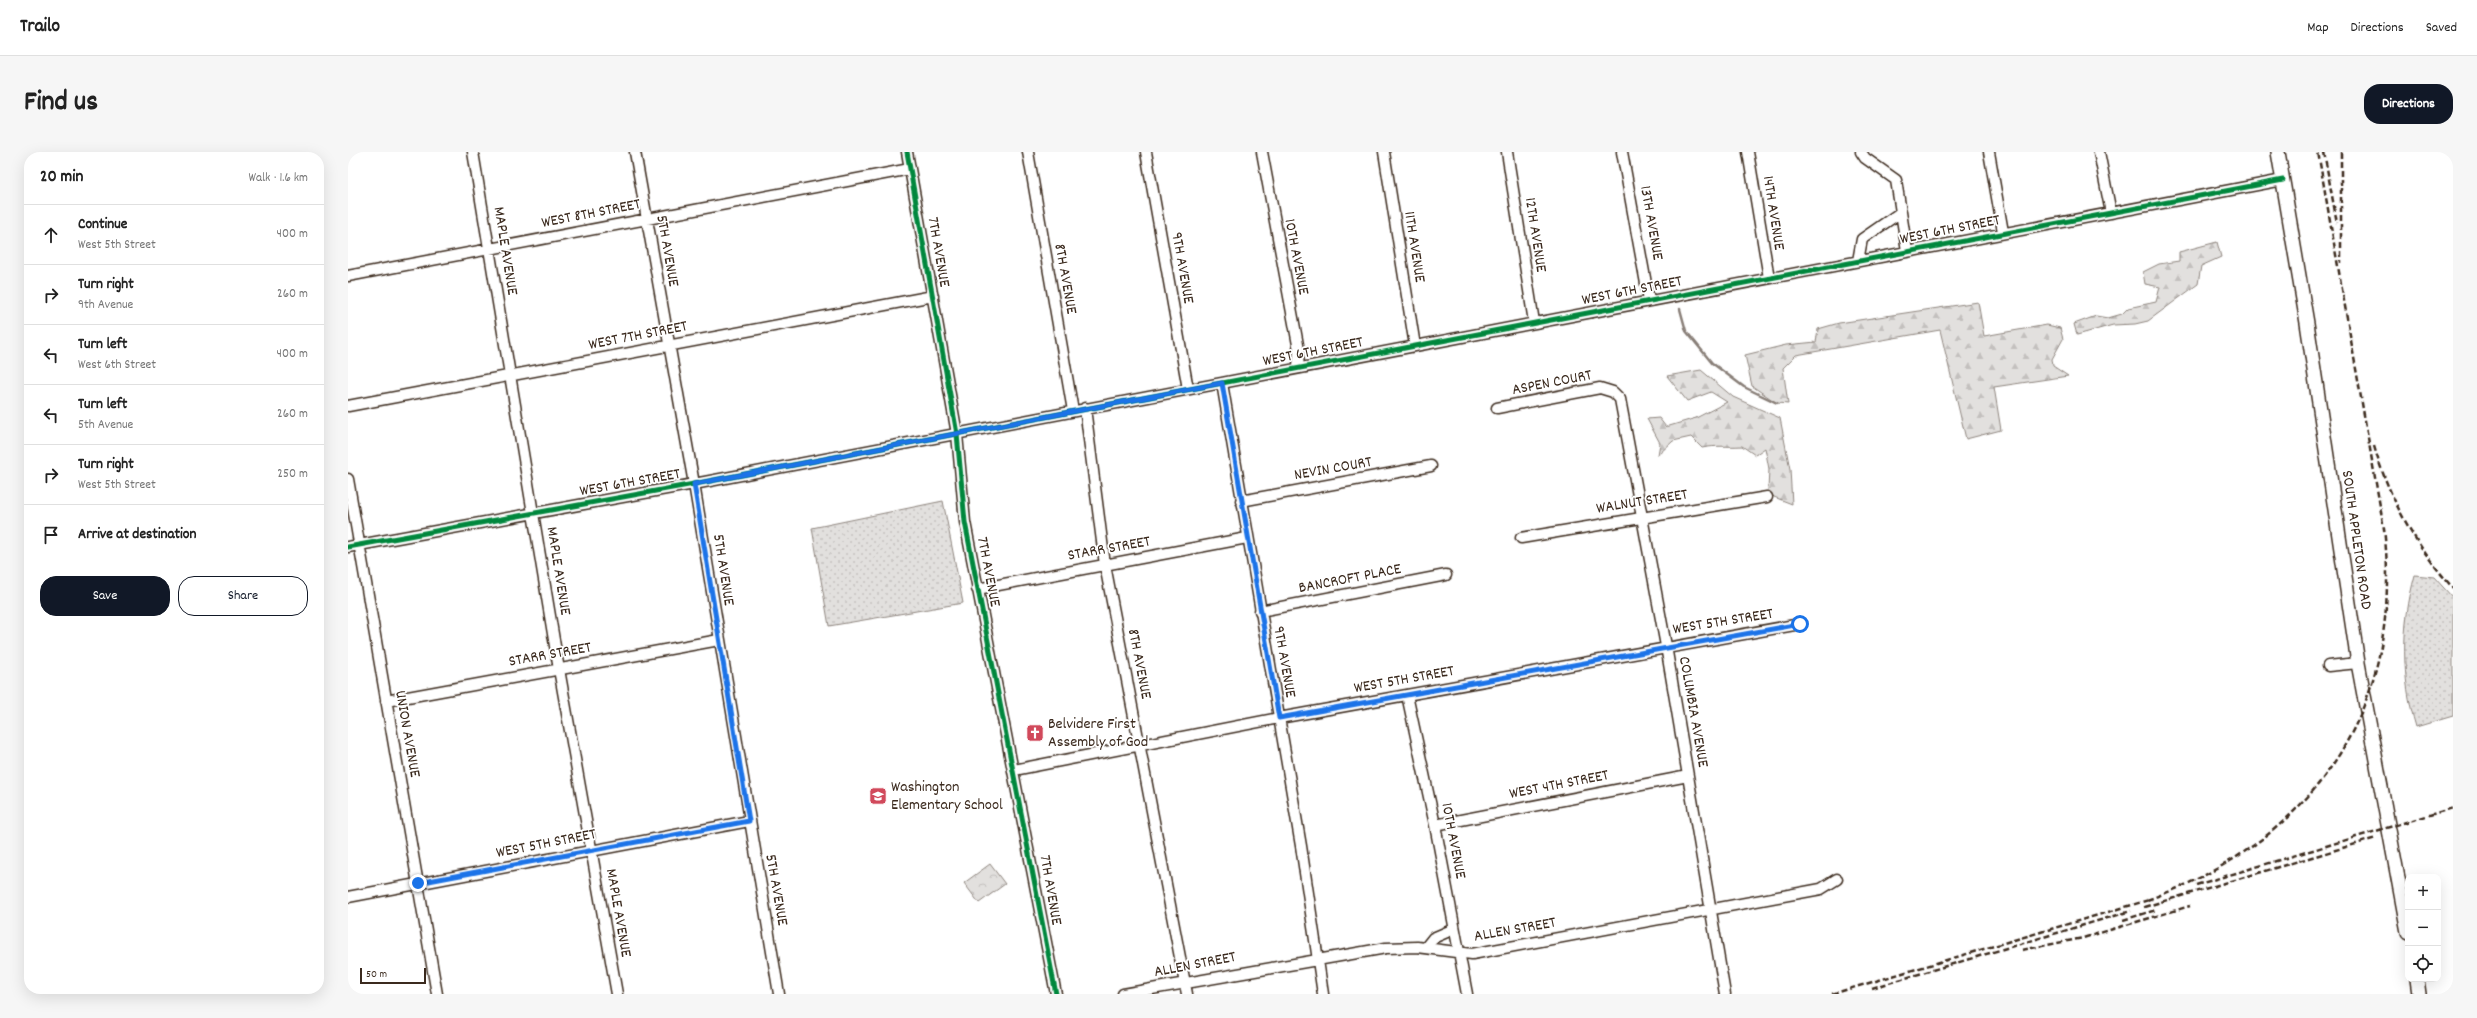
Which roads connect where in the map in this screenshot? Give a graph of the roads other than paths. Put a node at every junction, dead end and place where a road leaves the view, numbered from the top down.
1 (473, 152) edge
2 (635, 152) edge
3 (906, 152) edge
4 (1028, 152) edge
5 (1146, 152) edge
6 (1262, 152) edge
7 (1384, 152) edge
8 (1507, 152) edge
9 (1622, 152) edge
10 (1748, 152) edge
11 (1861, 152) edge
12 (1989, 152) edge
13 (2099, 152) edge
14 (2278, 152) edge
15 (910, 169) junction
16 (2283, 180) junction
17 (1901, 212) junction
18 (2110, 213) junction
19 (646, 218) junction
20 (2003, 232) junction
21 (489, 249) junction
22 (1907, 251) junction
23 (1858, 261) junction
24 (348, 276) edge
25 (1769, 278) junction
26 (933, 296) junction
27 (1649, 300) junction
28 (1534, 322) junction
29 (669, 346) junction
30 (1415, 346) junction
31 (1298, 368) junction
32 (510, 375) junction
33 (1222, 383) junction
34 (1188, 389) junction
35 (1613, 392) joint
36 (348, 406) edge
37 (1085, 408) junction
38 (1496, 408) dead end
39 (1073, 411) junction
40 (957, 434) junction
41 (1431, 466) dead end
42 (348, 478) edge
43 (694, 484) junction
44 (1767, 496) dead end
45 (1240, 501) junction
46 (534, 513) junction
47 (1642, 517) junction
48 (1247, 538) junction
49 (1521, 538) dead end
50 (359, 545) junction
51 (348, 547) edge
52 (1105, 565) junction
53 (1446, 575) dead end
54 (977, 588) junction
55 (1260, 611) junction
56 (1800, 624) dead end
57 (719, 640) junction
58 (1666, 646) junction
59 (2358, 663) junction
60 (2328, 666) dead end
61 (559, 668) junction
62 (1406, 695) junction
63 (386, 701) junction
64 (1279, 718) junction
65 (1139, 745) junction
66 (1014, 770) junction
67 (1688, 776) junction
68 (749, 821) junction
69 (1435, 825) junction
70 (592, 850) junction
71 (1837, 879) dead end
72 (418, 883) junction
73 (348, 897) edge
74 (1712, 910) junction
75 (2405, 916) edge
76 (1454, 929) junction
77 (1425, 948) junction
78 (1460, 952) junction
79 (1318, 959) junction
80 (1185, 982) junction
81 (2417, 982) edge
82 (437, 994) edge
83 (617, 994) edge
84 (779, 994) edge
85 (1056, 994) edge
86 (1123, 994) edge
87 (1187, 994) edge
88 (1323, 994) edge
89 (1467, 994) edge
90 (1725, 994) edge
91 (2419, 994) edge

1 - 21 street, MAPLE AVENUE
2 - 19 street, 5TH AVENUE
3 - 15 street, 7TH AVENUE
4 - 39 street, 8TH AVENUE
5 - 34 street, 9TH AVENUE
6 - 31 street, 10TH AVENUE
7 - 30 street, 11TH AVENUE
8 - 28 street, 12TH AVENUE
9 - 27 street, 13TH AVENUE
10 - 25 street, 14TH AVENUE
11 - 17 street, WEST 6TH STREET
12 - 20 street
13 - 18 street
14 - 16 main road, SOUTH APPLETON ROAD
15 - 19 street, WEST 8TH STREET
15 - 26 street, 7TH AVENUE
16 - 18 street, WEST 6TH STREET
16 - 59 main road, SOUTH APPLETON ROAD
17 - 22 street, WEST 6TH STREET
17 - 23 street, WEST 6TH STREET
18 - 20 street, WEST 6TH STREET
19 - 21 street, WEST 8TH STREET
19 - 29 street, 5TH AVENUE
20 - 22 street, WEST 6TH STREET
21 - 24 street, WEST 8TH STREET
21 - 32 street, MAPLE AVENUE
22 - 23 street, WEST 6TH STREET
23 - 25 street, WEST 6TH STREET
25 - 27 street, WEST 6TH STREET
26 - 29 street, WEST 7TH STREET
26 - 40 street, 7TH AVENUE
27 - 28 street, WEST 6TH STREET
28 - 30 street, WEST 6TH STREET
29 - 32 street, WEST 7TH STREET
29 - 43 street, 5TH AVENUE
30 - 31 street, WEST 6TH STREET
31 - 33 street, WEST 6TH STREET
32 - 36 street, WEST 7TH STREET
32 - 46 street, MAPLE AVENUE
33 - 34 street, WEST 6TH STREET
33 - 45 street, 9TH AVENUE
34 - 37 street, WEST 6TH STREET
35 - 38 street, ASPEN COURT
35 - 47 street, COLUMBIA AVENUE
37 - 39 street, WEST 6TH STREET
37 - 52 street, 8TH AVENUE
39 - 40 street, WEST 6TH STREET
40 - 43 street, WEST 6TH STREET
40 - 54 street, 7TH AVENUE
41 - 45 street, NEVIN COURT
42 - 50 street, UNION AVENUE
43 - 46 street, WEST 6TH STREET
43 - 57 street, 5TH AVENUE
44 - 47 street, WALNUT STREET
45 - 48 street, 9TH AVENUE
46 - 50 street, WEST 6TH STREET
46 - 61 street, MAPLE AVENUE
47 - 49 street, WALNUT STREET
47 - 58 street, COLUMBIA AVENUE
48 - 52 street, STARR STREET
48 - 55 street, 9TH AVENUE
50 - 51 street, WEST 6TH STREET
50 - 63 street, UNION AVENUE
52 - 54 street, STARR STREET
52 - 65 street, 8TH AVENUE
53 - 55 street, BANCROFT PLACE
54 - 66 street, 7TH AVENUE
55 - 64 street, 9TH AVENUE
56 - 58 street, WEST 5TH STREET
57 - 61 street, STARR STREET
57 - 68 street, 5TH AVENUE
58 - 62 street, WEST 5TH STREET
58 - 67 street, COLUMBIA AVENUE
59 - 60 street
59 - 75 main road, SOUTH APPLETON ROAD
61 - 63 street, STARR STREET
61 - 70 street, MAPLE AVENUE
62 - 64 street, WEST 5TH STREET
62 - 69 street, 10TH AVENUE
63 - 72 street, UNION AVENUE
64 - 65 street, WEST 5TH STREET
64 - 79 street, 9TH AVENUE
65 - 66 street, WEST 5TH STREET
65 - 80 street, 8TH AVENUE
66 - 85 street, 7TH AVENUE
67 - 69 street, WEST 4TH STREET
67 - 74 street, COLUMBIA AVENUE
68 - 70 street, WEST 5TH STREET
68 - 84 street, 5TH AVENUE
69 - 76 street, 10TH AVENUE
70 - 72 street, WEST 5TH STREET
70 - 83 street, MAPLE AVENUE
71 - 74 street, ALLEN STREET
72 - 73 street, WEST 5TH STREET
72 - 82 street, UNION AVENUE
74 - 78 street, ALLEN STREET
74 - 90 street, COLUMBIA AVENUE
76 - 77 street
76 - 78 street, 10TH AVENUE
77 - 78 street, ALLEN STREET
77 - 79 street, ALLEN STREET
78 - 89 street, 10TH AVENUE
79 - 80 street, ALLEN STREET
79 - 88 street, 9TH AVENUE
80 - 86 street, ALLEN STREET
80 - 87 street, 8TH AVENUE
81 - 91 main road

